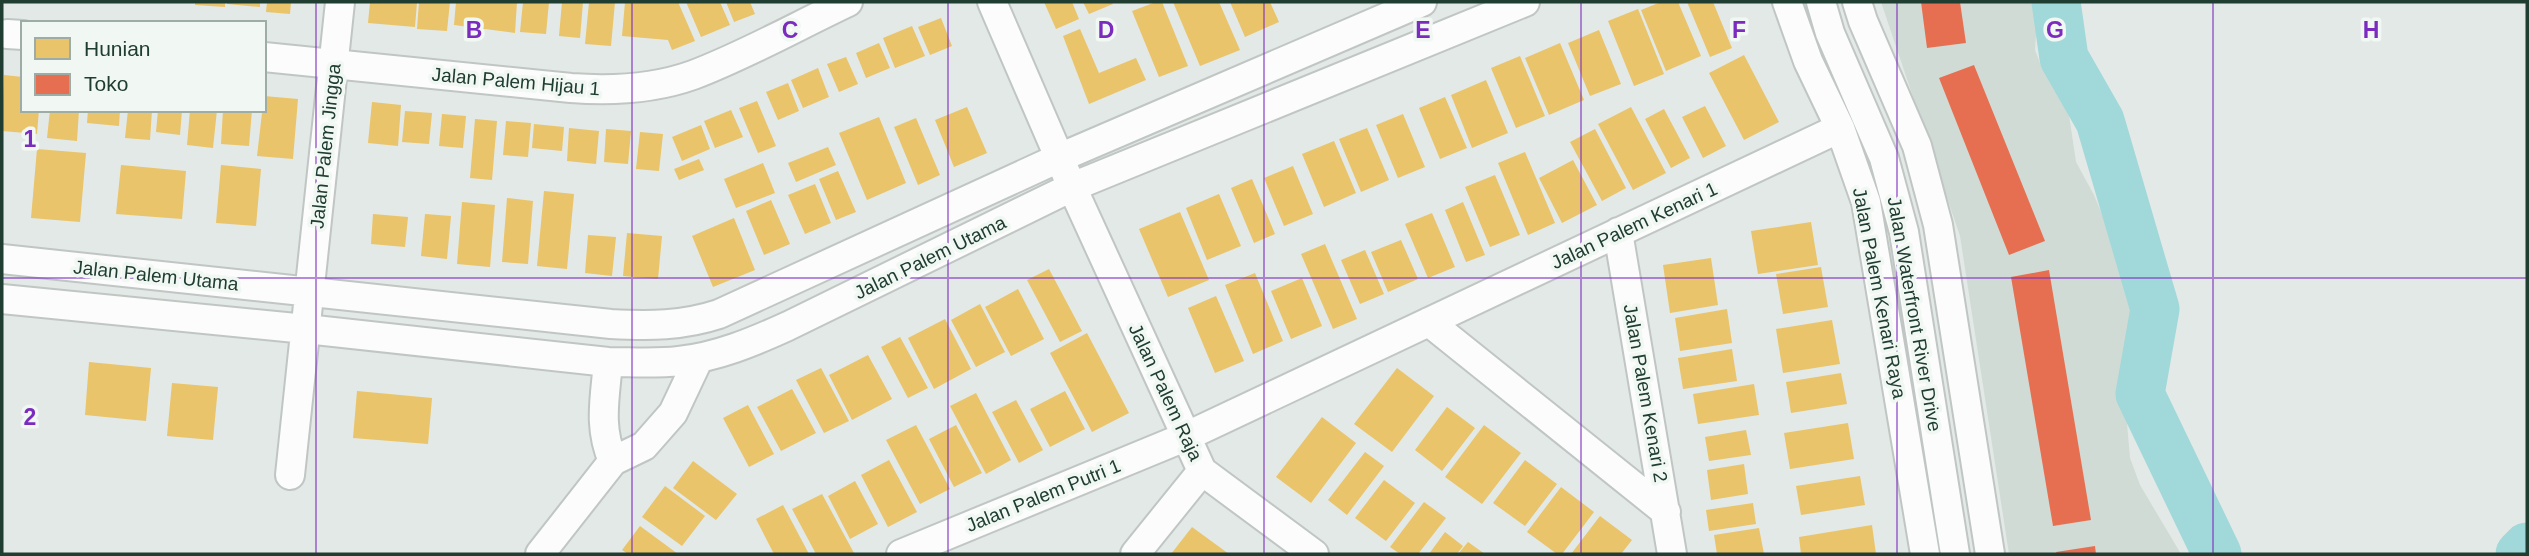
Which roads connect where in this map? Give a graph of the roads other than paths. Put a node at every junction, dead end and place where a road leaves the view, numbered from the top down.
1 (340, 2) edge
2 (848, 2) edge
3 (992, 2) edge
4 (1422, 2) edge
5 (1525, 2) edge
6 (1787, 2) edge
7 (1821, 2) edge
8 (1857, 2) edge
9 (266, 57) edge
10 (334, 63) junction
11 (1840, 128) junction
12 (1059, 158) junction
13 (1072, 187) junction
14 (1618, 232) junction
15 (2, 259) edge
16 (309, 290) junction
17 (2, 299) edge
18 (1429, 322) junction
19 (306, 329) junction
20 (699, 358) junction
21 (608, 362) junction
22 (1185, 437) junction
23 (613, 461) junction
24 (1202, 471) junction
25 (290, 475) dead end
26 (1666, 512) junction
27 (540, 554) edge
28 (901, 554) edge
29 (1135, 554) edge
30 (1314, 554) edge
31 (1672, 554) edge
32 (1925, 554) edge
33 (1955, 554) edge
34 (1990, 554) edge

1 - 10 street, Jalan Palem Jingga
2 - 10 street, Jalan Palem Hijau 1
3 - 12 street, Jalan Palem Raja
4 - 12 street, Jalan Palem Utama
5 - 13 street, Jalan Palem Utama
6 - 11 street, Jalan Palem Kenari Raya
7 - 33 street, Jalan Waterfront River Drive
8 - 34 street, Jalan Waterfront River Drive
9 - 10 street, Jalan Palem Hijau 1
10 - 16 street, Jalan Palem Jingga
11 - 14 street, Jalan Palem Kenari 1
11 - 32 street, Jalan Palem Kenari Raya
12 - 13 street, Jalan Palem Raja
12 - 16 street, Jalan Palem Utama
13 - 20 street, Jalan Palem Utama
13 - 22 street, Jalan Palem Raja
14 - 18 street, Jalan Palem Kenari 1
14 - 26 street, Jalan Palem Kenari 2
15 - 16 street, Jalan Palem Utama
16 - 19 street
17 - 19 street, Jalan Palem Utama
18 - 22 street, Jalan Palem Kenari 1
18 - 26 street
19 - 21 street, Jalan Palem Utama
19 - 25 street
20 - 21 street, Jalan Palem Utama
20 - 23 street
21 - 23 street
22 - 24 street, Jalan Palem Raja
22 - 28 street, Jalan Palem Putri 1
23 - 27 street
24 - 29 street
24 - 30 street, Jalan Palem Raja
26 - 31 street, Jalan Palem Kenari 2

